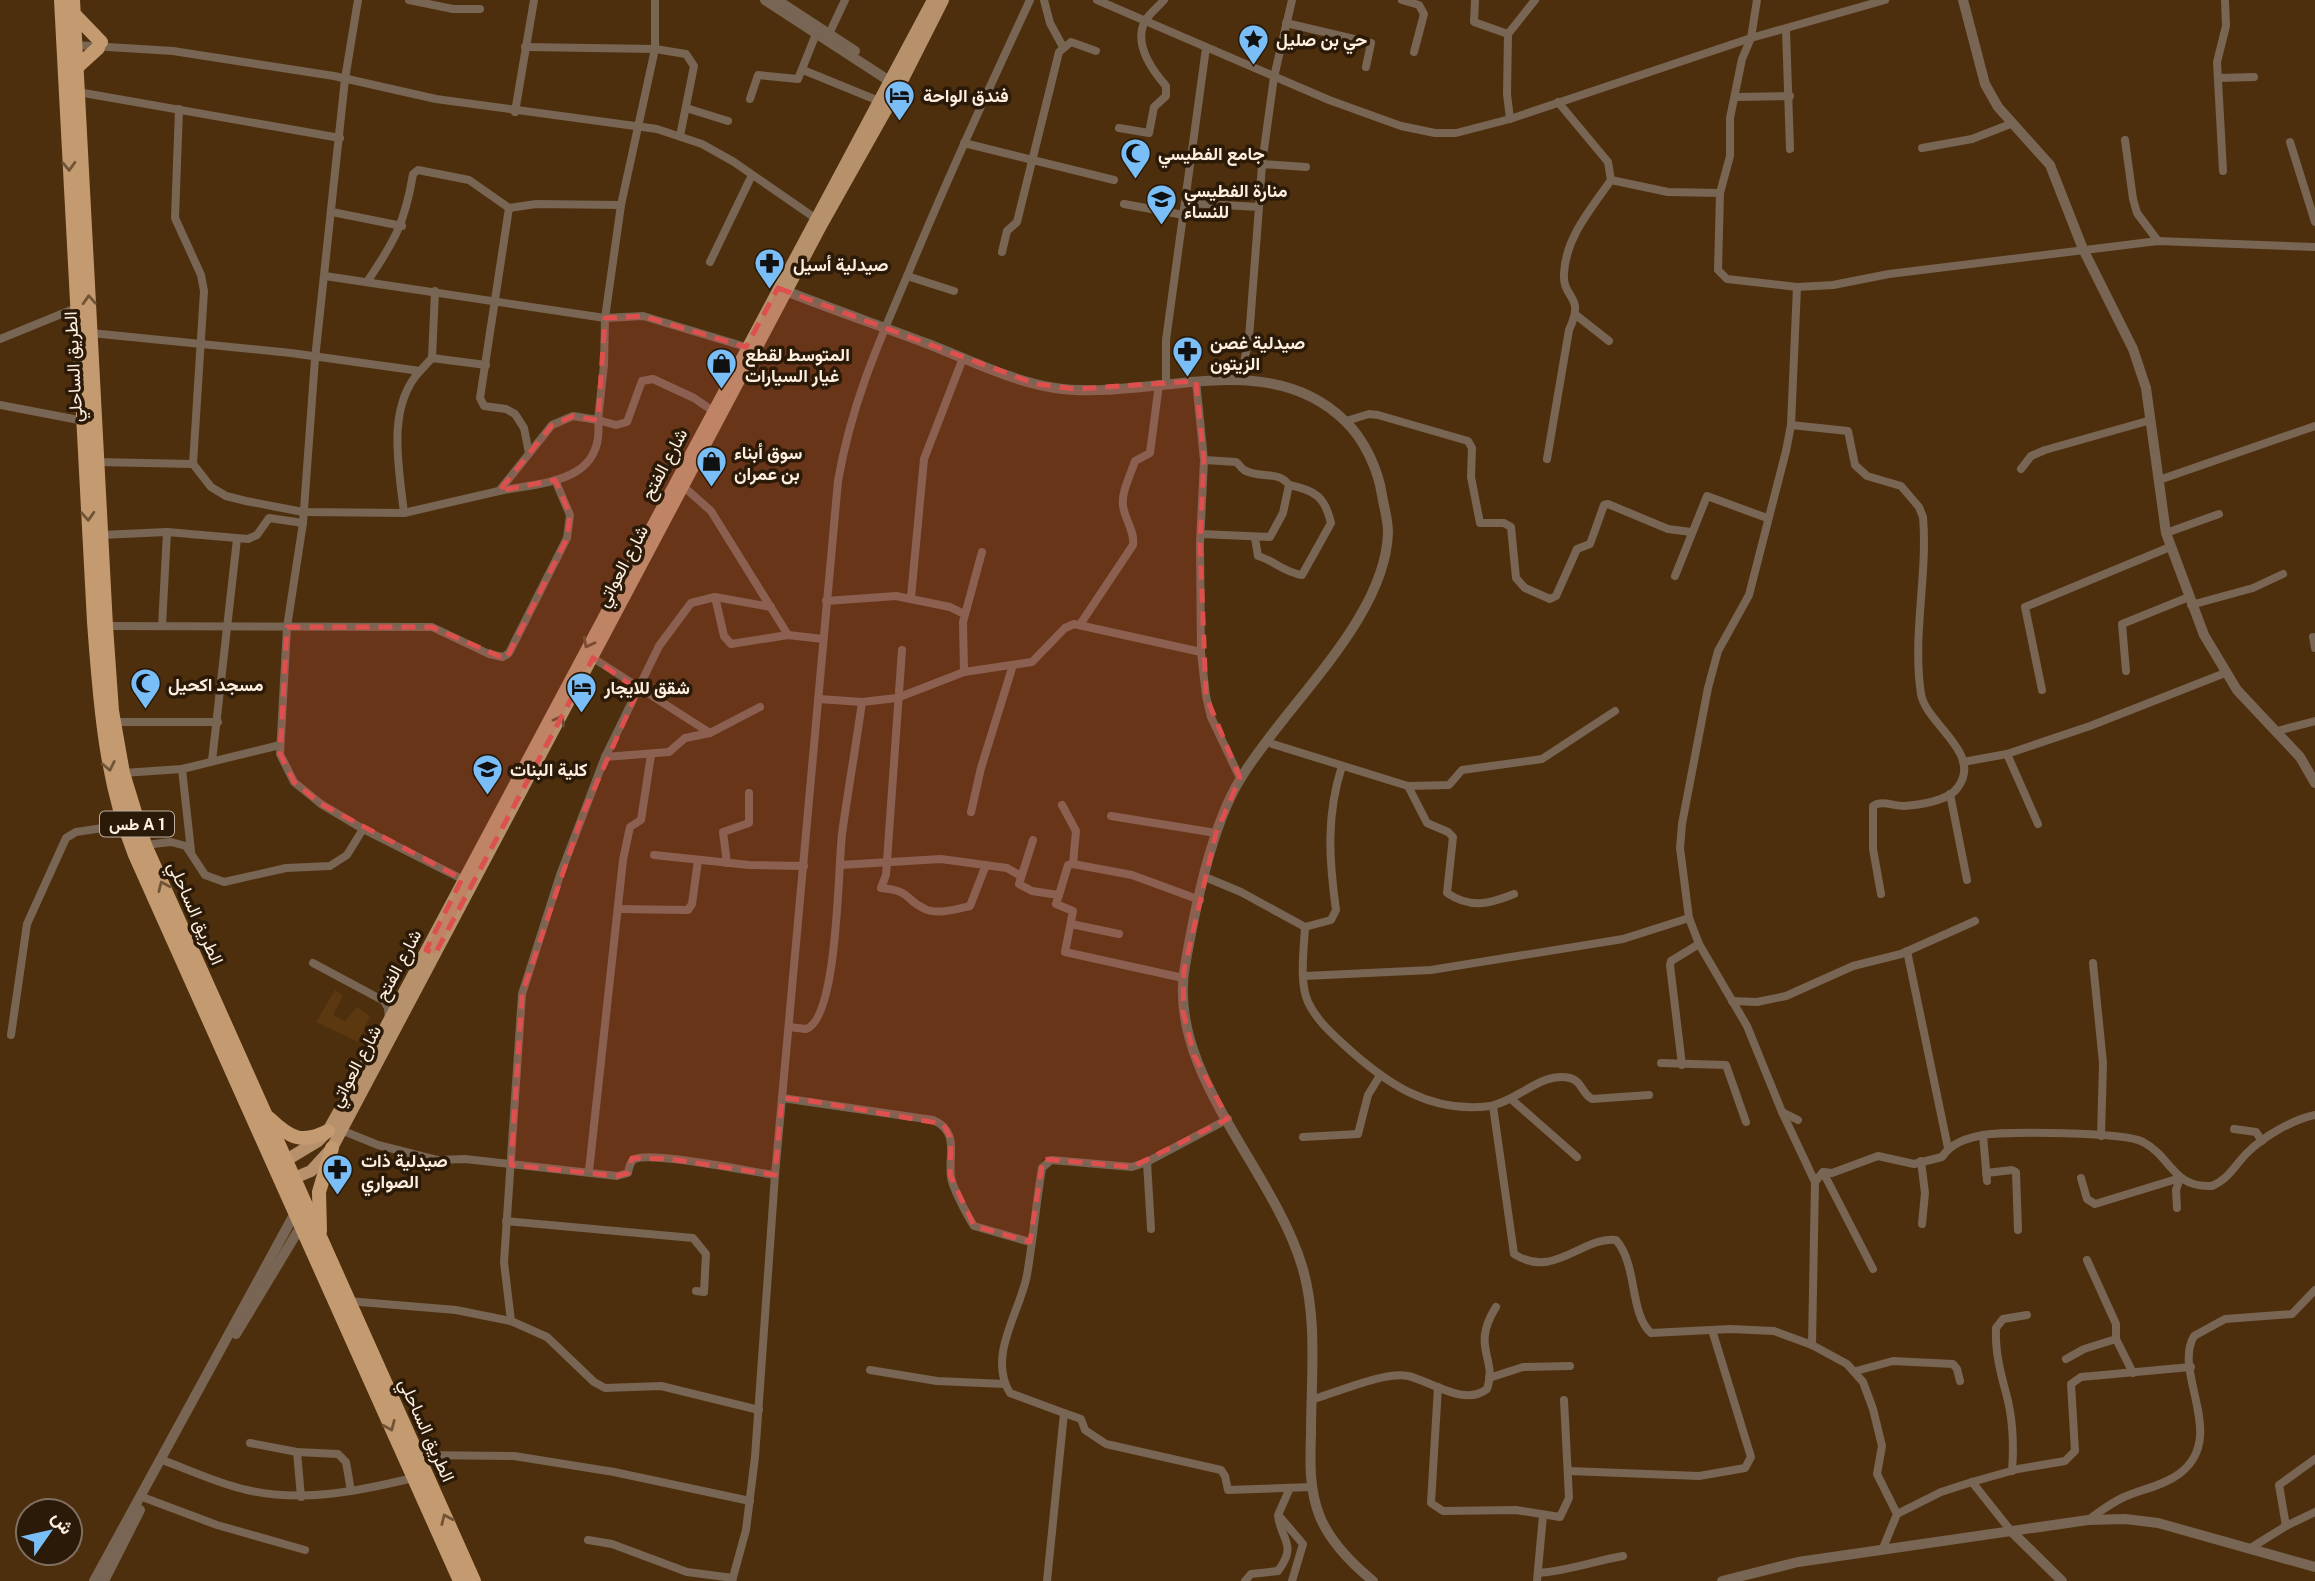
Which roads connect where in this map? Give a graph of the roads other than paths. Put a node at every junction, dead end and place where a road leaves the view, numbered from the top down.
1 (61, 0) edge
2 (358, 0) edge
3 (409, 0) edge
4 (534, 0) edge
5 (655, 0) edge
6 (765, 0) edge
7 (776, 0) edge
8 (845, 0) edge
9 (933, 0) edge
10 (943, 0) edge
11 (1030, 0) edge
12 (1044, 0) edge
13 (1097, 0) edge
14 (1164, 0) edge
15 (1292, 0) edge
16 (1402, 0) edge
17 (1475, 0) edge
18 (1535, 0) edge
19 (1757, 0) edge
20 (1885, 0) edge
21 (1964, 0) edge
22 (2225, 0) edge
23 (74, 7) edge
24 (480, 9) dead end
25 (1144, 22) junction
26 (1286, 23) junction
27 (1786, 30) junction
28 (816, 34) junction
29 (830, 34) junction
30 (1508, 34) junction
31 (1751, 38) junction
32 (75, 42) junction
33 (104, 45) junction
34 (525, 47) junction
35 (1063, 47) junction
36 (1206, 48) junction
37 (655, 49) junction
38 (1096, 51) dead end
39 (1414, 52) dead end
40 (1366, 67) dead end
41 (76, 68) junction
42 (803, 70) junction
43 (1274, 77) junction
44 (2254, 77) dead end
45 (2218, 78) junction
46 (345, 79) junction
47 (896, 82) junction
48 (78, 92) junction
49 (1790, 96) junction
50 (1735, 97) junction
51 (750, 99) dead end
52 (879, 101) junction
53 (1558, 102) junction
54 (685, 108) junction
55 (179, 109) junction
56 (515, 111) junction
57 (1510, 119) junction
58 (728, 121) dead end
59 (2013, 122) junction
60 (640, 127) junction
61 (1119, 128) dead end
62 (680, 136) junction
63 (340, 138) junction
64 (2125, 139) dead end
65 (2290, 142) dead end
66 (964, 143) junction
67 (1922, 148) dead end
68 (1790, 149) dead end
69 (1033, 162) junction
70 (1262, 164) junction
71 (1306, 167) dead end
72 (2223, 171) dead end
73 (752, 175) junction
74 (1114, 180) dead end
75 (1611, 180) junction
76 (1720, 193) junction
77 (1186, 203) junction
78 (1124, 204) dead end
79 (621, 205) junction
80 (1259, 207) junction
81 (509, 208) junction
82 (332, 212) junction
83 (1184, 215) junction
84 (815, 218) junction
85 (2315, 222) edge
86 (401, 226) junction
87 (2158, 241) junction
88 (2315, 247) edge
89 (2083, 249) junction
90 (1002, 252) dead end
91 (710, 262) dead end
92 (325, 276) junction
93 (907, 276) junction
94 (367, 282) junction
95 (1797, 287) junction
96 (782, 290) junction
97 (435, 291) junction
98 (954, 291) dead end
99 (493, 300) junction
100 (76, 308) junction
101 (1576, 315) junction
102 (605, 318) junction
103 (885, 327) junction
104 (91, 333) junction
105 (0, 339) edge
106 (1609, 341) dead end
107 (201, 346) junction
108 (746, 347) junction
109 (432, 358) junction
110 (963, 358) junction
111 (315, 359) junction
112 (486, 365) junction
113 (420, 370) junction
114 (1196, 381) junction
115 (1240, 382) junction
116 (1163, 384) junction
117 (0, 405) edge
118 (716, 414) junction
119 (2151, 420) junction
120 (84, 421) junction
121 (598, 421) junction
122 (1346, 421) junction
123 (1791, 425) junction
124 (2315, 426) edge
125 (529, 453) junction
126 (1547, 459) dead end
127 (1204, 460) junction
128 (97, 461) junction
129 (193, 464) junction
130 (2021, 470) dead end
131 (555, 480) junction
132 (2159, 480) junction
133 (1289, 485) junction
134 (684, 487) junction
135 (499, 491) junction
136 (303, 512) junction
137 (404, 513) junction
138 (2219, 514) dead end
139 (1767, 518) junction
140 (303, 523) junction
141 (167, 532) junction
142 (1692, 532) junction
143 (2165, 533) junction
144 (1201, 534) junction
145 (101, 535) junction
146 (1255, 538) junction
147 (237, 539) junction
148 (2169, 547) junction
149 (982, 552) dead end
150 (2283, 574) dead end
151 (1675, 576) dead end
152 (715, 597) junction
153 (911, 597) junction
154 (826, 601) junction
155 (2190, 601) junction
156 (771, 607) junction
157 (964, 614) junction
158 (1081, 623) junction
159 (228, 624) junction
160 (106, 625) junction
161 (162, 625) junction
162 (287, 627) junction
163 (788, 635) junction
164 (2313, 637) dead end
165 (823, 639) junction
166 (2315, 648) edge
167 (902, 650) dead end
168 (1201, 652) junction
169 (593, 658) junction
170 (1013, 665) junction
171 (2126, 671) dead end
172 (964, 672) junction
173 (2225, 673) junction
174 (638, 690) junction
175 (2042, 690) dead end
176 (897, 698) junction
177 (819, 699) junction
178 (862, 702) junction
179 (760, 708) dead end
180 (1615, 711) dead end
181 (2315, 721) edge
182 (113, 722) junction
183 (218, 722) junction
184 (2277, 731) junction
185 (710, 733) junction
186 (1266, 742) junction
187 (280, 745) junction
188 (537, 751) junction
189 (2007, 754) junction
190 (651, 755) junction
191 (605, 757) junction
192 (212, 761) junction
193 (1963, 762) junction
194 (1342, 766) junction
195 (182, 769) junction
196 (122, 773) junction
197 (1240, 778) junction
198 (2315, 783) edge
199 (1408, 786) junction
200 (749, 793) dead end
201 (1950, 794) junction
202 (1062, 805) dead end
203 (971, 813) dead end
204 (1111, 816) dead end
205 (2038, 824) dead end
206 (123, 825) junction
207 (363, 829) junction
208 (1216, 833) junction
209 (1033, 839) dead end
210 (145, 845) junction
211 (191, 851) junction
212 (654, 855) dead end
213 (698, 860) junction
214 (727, 863) junction
215 (885, 864) junction
216 (1073, 864) junction
217 (840, 865) junction
218 (986, 865) junction
219 (804, 866) junction
220 (1019, 875) junction
221 (1205, 877) junction
222 (462, 879) junction
223 (1968, 880) dead end
224 (1514, 894) dead end
225 (1881, 894) dead end
226 (1059, 895) junction
227 (1200, 900) junction
228 (618, 909) junction
229 (1689, 918) junction
230 (1975, 921) dead end
231 (1071, 923) junction
232 (1305, 927) junction
233 (1119, 934) dead end
234 (1699, 944) junction
235 (1907, 951) junction
236 (430, 952) junction
237 (2093, 962) dead end
238 (313, 963) dead end
239 (1305, 976) junction
240 (1183, 978) junction
241 (1732, 1001) junction
242 (389, 1020) junction
243 (789, 1027) junction
244 (11, 1035) dead end
245 (1661, 1063) dead end
246 (1682, 1065) junction
247 (1379, 1077) junction
248 (1649, 1095) dead end
249 (782, 1098) junction
250 (1511, 1099) junction
251 (1493, 1106) junction
252 (261, 1111) junction
253 (1783, 1112) junction
254 (2315, 1115) edge
255 (1228, 1119) junction
256 (1798, 1120) dead end
257 (1746, 1122) dead end
258 (2234, 1129) dead end
259 (334, 1130) junction
260 (1983, 1135) junction
261 (2101, 1136) junction
262 (1303, 1137) dead end
263 (2262, 1141) junction
264 (332, 1148) junction
265 (1948, 1148) junction
266 (1577, 1157) dead end
267 (1921, 1161) junction
268 (1147, 1163) junction
269 (280, 1164) junction
270 (511, 1165) junction
271 (589, 1171) junction
272 (1823, 1172) junction
273 (775, 1175) junction
274 (2081, 1178) dead end
275 (2180, 1178) junction
276 (287, 1181) junction
277 (1815, 1182) junction
278 (2177, 1208) dead end
279 (298, 1219) junction
280 (506, 1221) junction
281 (1922, 1224) dead end
282 (1151, 1228) dead end
283 (2018, 1230) dead end
284 (1030, 1241) junction
285 (324, 1249) junction
286 (2087, 1260) dead end
287 (1873, 1269) dead end
288 (2315, 1290) edge
289 (696, 1291) dead end
290 (348, 1301) junction
291 (1496, 1307) dead end
292 (2027, 1315) dead end
293 (511, 1321) junction
294 (1712, 1330) junction
295 (2116, 1339) junction
296 (1812, 1345) junction
297 (2066, 1359) dead end
298 (1570, 1366) dead end
299 (2191, 1367) junction
300 (870, 1370) dead end
301 (1856, 1371) junction
302 (2133, 1373) junction
303 (1489, 1378) junction
304 (1960, 1381) dead end
305 (1005, 1384) junction
306 (1438, 1387) junction
307 (202, 1388) junction
308 (1564, 1399) dead end
309 (1311, 1400) junction
310 (760, 1410) junction
311 (1064, 1413) junction
312 (250, 1443) dead end
313 (297, 1452) junction
314 (417, 1455) junction
315 (2315, 1459) edge
316 (165, 1461) junction
317 (1569, 1471) junction
318 (2012, 1471) junction
319 (413, 1479) junction
320 (1972, 1482) junction
321 (1312, 1487) junction
322 (1290, 1488) junction
323 (351, 1491) junction
324 (301, 1497) junction
325 (145, 1498) junction
326 (750, 1500) junction
327 (2315, 1512) edge
328 (1896, 1514) junction
329 (1278, 1515) junction
330 (1543, 1515) junction
331 (2088, 1520) junction
332 (2286, 1526) junction
333 (2011, 1531) junction
334 (588, 1540) dead end
335 (1883, 1548) junction
336 (2249, 1549) junction
337 (305, 1550) dead end
338 (1623, 1556) dead end
339 (2315, 1567) edge
340 (1758, 1576) edge
341 (1538, 1577) edge
342 (733, 1579) edge
343 (94, 1581) edge
344 (104, 1581) edge
345 (460, 1581) edge
346 (474, 1581) edge
347 (1047, 1581) edge
348 (1245, 1581) edge
349 (1292, 1581) edge
350 (1373, 1581) edge
351 (1722, 1581) edge
352 (2062, 1581) edge

1 -> 100 highway, الطريق الساحلي / طس A 1
2 - 46 street
3 - 24 street
4 - 34 street
5 - 37 street
6 - 28 street
7 - 29 street
8 - 29 street
9 - 47 main road, شارع الفتح
10 - 47 main road, شارع العواتي
11 - 66 street
12 - 35 street
13 - 25 street
14 - 25 street
15 - 26 street
16 - 39 street
17 - 30 street
18 - 30 street
19 - 31 street
20 - 27 street
21 - 59 street
22 - 45 street
23 - 32 highway, الطريق الساحلي / طس A 1
23 - 33 highway
25 - 36 street
25 - 61 street
26 - 40 street
26 - 43 street
27 - 31 street
27 - 49 street
28 - 42 street
28 - 47 street
29 - 47 street
30 - 57 street
31 - 50 street
31 - 53 street
32 - 33 street
32 - 41 highway, الطريق الساحلي / طس A 1
33 - 41 highway
33 - 46 street
34 - 37 street
34 - 56 street
35 - 38 street
35 - 69 street
36 - 43 street
36 - 77 street
37 - 54 street
37 - 60 street
41 - 48 highway, الطريق الساحلي / طس A 1
42 - 51 street
42 - 52 street
43 - 57 street
43 - 70 street
44 - 45 street
45 - 72 street
46 - 56 street
46 - 63 street
47 - 52 main road, شارع الفتح
47 - 96 main road, شارع العواتي
48 - 55 street
104 -> 48 highway, الطريق الساحلي / طس A 1
49 - 50 street
49 - 68 street
50 - 76 street
52 - 84 main road, شارع الفتح
53 - 57 street
53 - 75 street
54 - 58 street
54 - 62 street
55 - 63 street
55 - 107 street
56 - 60 street
59 - 67 street
59 - 89 street
60 - 62 street
60 - 79 street
62 - 73 street
63 - 82 street
64 - 87 street
65 - 85 street
66 - 69 street
66 - 93 street
69 - 74 street
69 - 90 street
70 - 71 street
70 - 80 street
73 - 84 street
73 - 91 street
75 - 76 street
75 - 101 street
76 - 95 street
77 - 80 street
77 - 83 street
78 - 83 street
79 - 81 street
79 - 102 street
80 - 115 street
81 - 86 street
81 - 99 street
82 - 86 street
82 - 92 street
83 - 116 street
84 - 96 main road, شارع الفتح
86 - 94 street
87 - 88 street
87 - 89 street
89 - 95 street
89 - 119 street
92 - 94 street
92 - 111 street
93 - 98 street
93 - 103 street
94 - 97 street
95 - 123 street
96 - 103 street
96 - 108 main road, شارع الفتح
96 - 118 main road, شارع العواتي
97 - 99 street
97 - 109 street
99 - 102 street
99 - 112 street
100 - 105 street
100 - 120 highway, الطريق الساحلي / طس A 1
101 - 106 street
101 - 126 street
102 - 108 street
102 - 121 street
103 - 110 street
103 - 154 street
104 - 107 street
104 - 128 highway, الطريق الساحلي / طس A 1
107 - 111 street
107 - 129 street
108 - 118 main road, شارع الفتح
109 - 112 street
109 - 113 street
110 - 116 street
110 - 153 street
111 - 113 street
111 - 136 street
112 - 125 street
113 - 137 street
114 - 115 street
114 - 116 street
114 - 127 street
115 - 122 street
116 - 158 street
117 - 120 street
118 - 121 street
118 - 134 main road, شارع العواتي
118 -> 188 main road, شارع الفتح
119 - 130 street
119 - 132 street
120 -> 206 highway, الطريق الساحلي / طس A 1
121 - 125 street
121 - 131 street
122 - 142 street
122 - 186 street
123 - 139 street
123 - 193 street
124 - 132 street
125 - 135 street
127 - 133 street
127 - 144 street
128 - 129 street
128 - 145 highway, الطريق الساحلي / طس A 1
129 - 136 street
131 - 135 street
131 - 162 street
132 - 143 street
133 - 146 street
133 - 146 street
134 - 156 street
134 - 169 main road, شارع العواتي
135 - 137 street
136 - 137 street
136 - 140 street
138 - 143 street
139 - 142 street
139 - 229 street
140 - 147 street
140 - 162 street
141 - 145 street
141 - 147 street
141 - 161 street
142 - 151 street
143 - 148 street
144 - 146 street
144 - 168 street
145 - 160 highway, الطريق الساحلي / طس A 1
147 - 159 street
148 - 155 street
148 - 175 street
149 - 157 street
150 - 155 street
152 - 156 street
152 - 163 street
152 - 174 street
153 - 154 street
153 - 157 street
154 - 165 street
155 - 171 street
155 - 173 street
156 - 163 street
157 - 172 street
158 - 168 street
158 - 170 street
159 - 161 street
159 - 162 street
159 - 183 street
160 - 161 street
160 - 182 highway, الطريق الساحلي / طس A 1
162 - 187 street
163 - 165 street
164 - 166 street
165 - 177 street
167 - 176 street
168 - 197 street
169 - 174 street
188 -> 169 main road, شارع العواتي
170 - 172 street
170 - 203 street
172 - 176 street
173 - 184 street
173 - 189 street
174 - 185 street
174 - 191 street
176 - 178 street
176 - 215 street
177 - 178 street
177 - 219 street
178 - 217 street
179 - 185 street
180 - 199 street
181 - 184 street
182 - 183 street
182 - 196 highway, الطريق الساحلي / طس A 1
183 - 192 street
184 - 198 street
185 - 190 street
186 - 194 street
186 - 197 street
187 - 192 street
187 - 207 street
188 - 222 main road, شارع الفتح
188 - 236 main road, شارع العواتي
189 - 193 street
189 - 205 street
190 - 191 street
190 - 228 street
191 - 270 street
192 - 195 street
193 - 201 street
194 - 199 street
194 - 232 street
195 - 196 street
195 - 211 street
196 - 210 highway, الطريق الساحلي / طس A 1
197 - 208 street
199 - 224 street
200 - 214 street
201 - 223 street
201 - 225 street
202 - 216 street
204 - 208 street
206 - 244 street
206 - 269 highway, الطريق الساحلي / طس A 1
207 - 211 street
207 - 222 street
208 - 221 street
209 - 220 street
210 - 211 street
252 -> 210 highway, الطريق الساحلي / طس A 1
212 - 213 street
213 - 214 street
213 - 228 street
214 - 219 street
215 - 217 street
215 - 218 street
215 - 218 street
216 - 226 street
216 - 227 street
217 - 243 street
218 - 220 street
219 - 243 street
220 - 226 street
221 - 227 street
221 - 232 street
222 - 236 main road, شارع الفتح
226 - 231 street
227 - 240 street
228 - 271 street
229 - 234 street
229 - 239 street
230 - 235 street
231 - 233 street
231 - 240 street
232 - 239 street
234 - 241 street
234 - 246 street
235 - 241 street
235 - 265 street
236 - 242 main road, شارع الفتح
236 - 259 main road, شارع العواتي
237 - 261 street
238 - 242 street
239 - 247 street
240 - 255 street
241 - 253 street
242 - 259 main road, شارع الفتح
243 - 249 street
245 - 246 street
246 - 257 street
247 - 251 street
247 - 262 street
248 - 250 street
249 - 273 street
249 - 284 street
250 - 251 street
250 - 266 street
251 - 294 street
252 - 259 highway
252 - 269 highway, الطريق الساحلي / طس A 1
253 - 256 street
253 - 277 street
254 - 263 street
255 - 268 street
255 - 309 street
258 - 263 street
259 - 264 main road, شارع العواتي
259 - 269 main road
259 - 270 street
260 - 261 street
260 - 265 street
260 - 283 street
261 - 275 street
263 - 275 street
264 - 276 main road, شارع العواتي
264 - 285 highway
265 - 267 street
267 - 272 street
267 - 281 street
268 - 282 street
268 - 284 street
269 - 276 highway, الطريق الساحلي / طس A 1
270 - 271 street
270 - 280 street
271 - 273 street
272 - 277 street
272 - 287 street
273 - 310 street
274 - 275 street
275 - 278 street
276 - 279 highway, الطريق الساحلي / طس A 1
276 - 285 highway, الطريق الساحلي / طس A 1
277 - 296 street
279 - 307 street
279 -> 319 highway, الطريق الساحلي / طس A 1
280 - 289 street
280 - 293 street
284 - 305 street
285 - 290 highway, الطريق الساحلي / طس A 1
286 - 295 street
288 - 299 street
290 - 293 street
290 - 314 highway, الطريق الساحلي / طس A 1
291 - 303 street
292 - 318 street
293 - 310 street
294 - 296 street
294 - 317 street
295 - 297 street
295 - 302 street
296 - 301 street
298 - 303 street
299 - 302 street
299 - 331 street
300 - 305 street
301 - 304 street
301 - 328 street
302 - 318 street
303 - 306 street
305 - 311 street
306 - 309 street
306 - 330 street
307 - 316 street
307 - 343 street
308 - 317 street
309 - 321 street
310 - 326 street
311 - 322 street
311 - 347 street
312 - 313 street
313 - 323 street
313 - 324 street
314 - 326 street
346 -> 314 highway, الطريق الساحلي / طس A 1
315 - 332 street
316 - 324 street
316 - 325 street
317 - 330 street
318 - 320 street
319 - 323 street
319 - 345 highway, الطريق الساحلي / طس A 1
320 - 328 street
320 - 333 street
321 - 322 street
321 - 350 street
322 - 329 street
323 - 324 street
325 - 337 street
325 - 344 street
326 - 342 street
327 - 332 street
328 - 335 street
329 - 348 street
329 - 349 street
330 - 341 street
331 - 333 street
331 - 336 street
332 - 336 street
333 - 335 street
333 - 352 street
334 - 342 street
335 - 340 street
336 - 339 street
338 - 341 street
340 - 351 street

